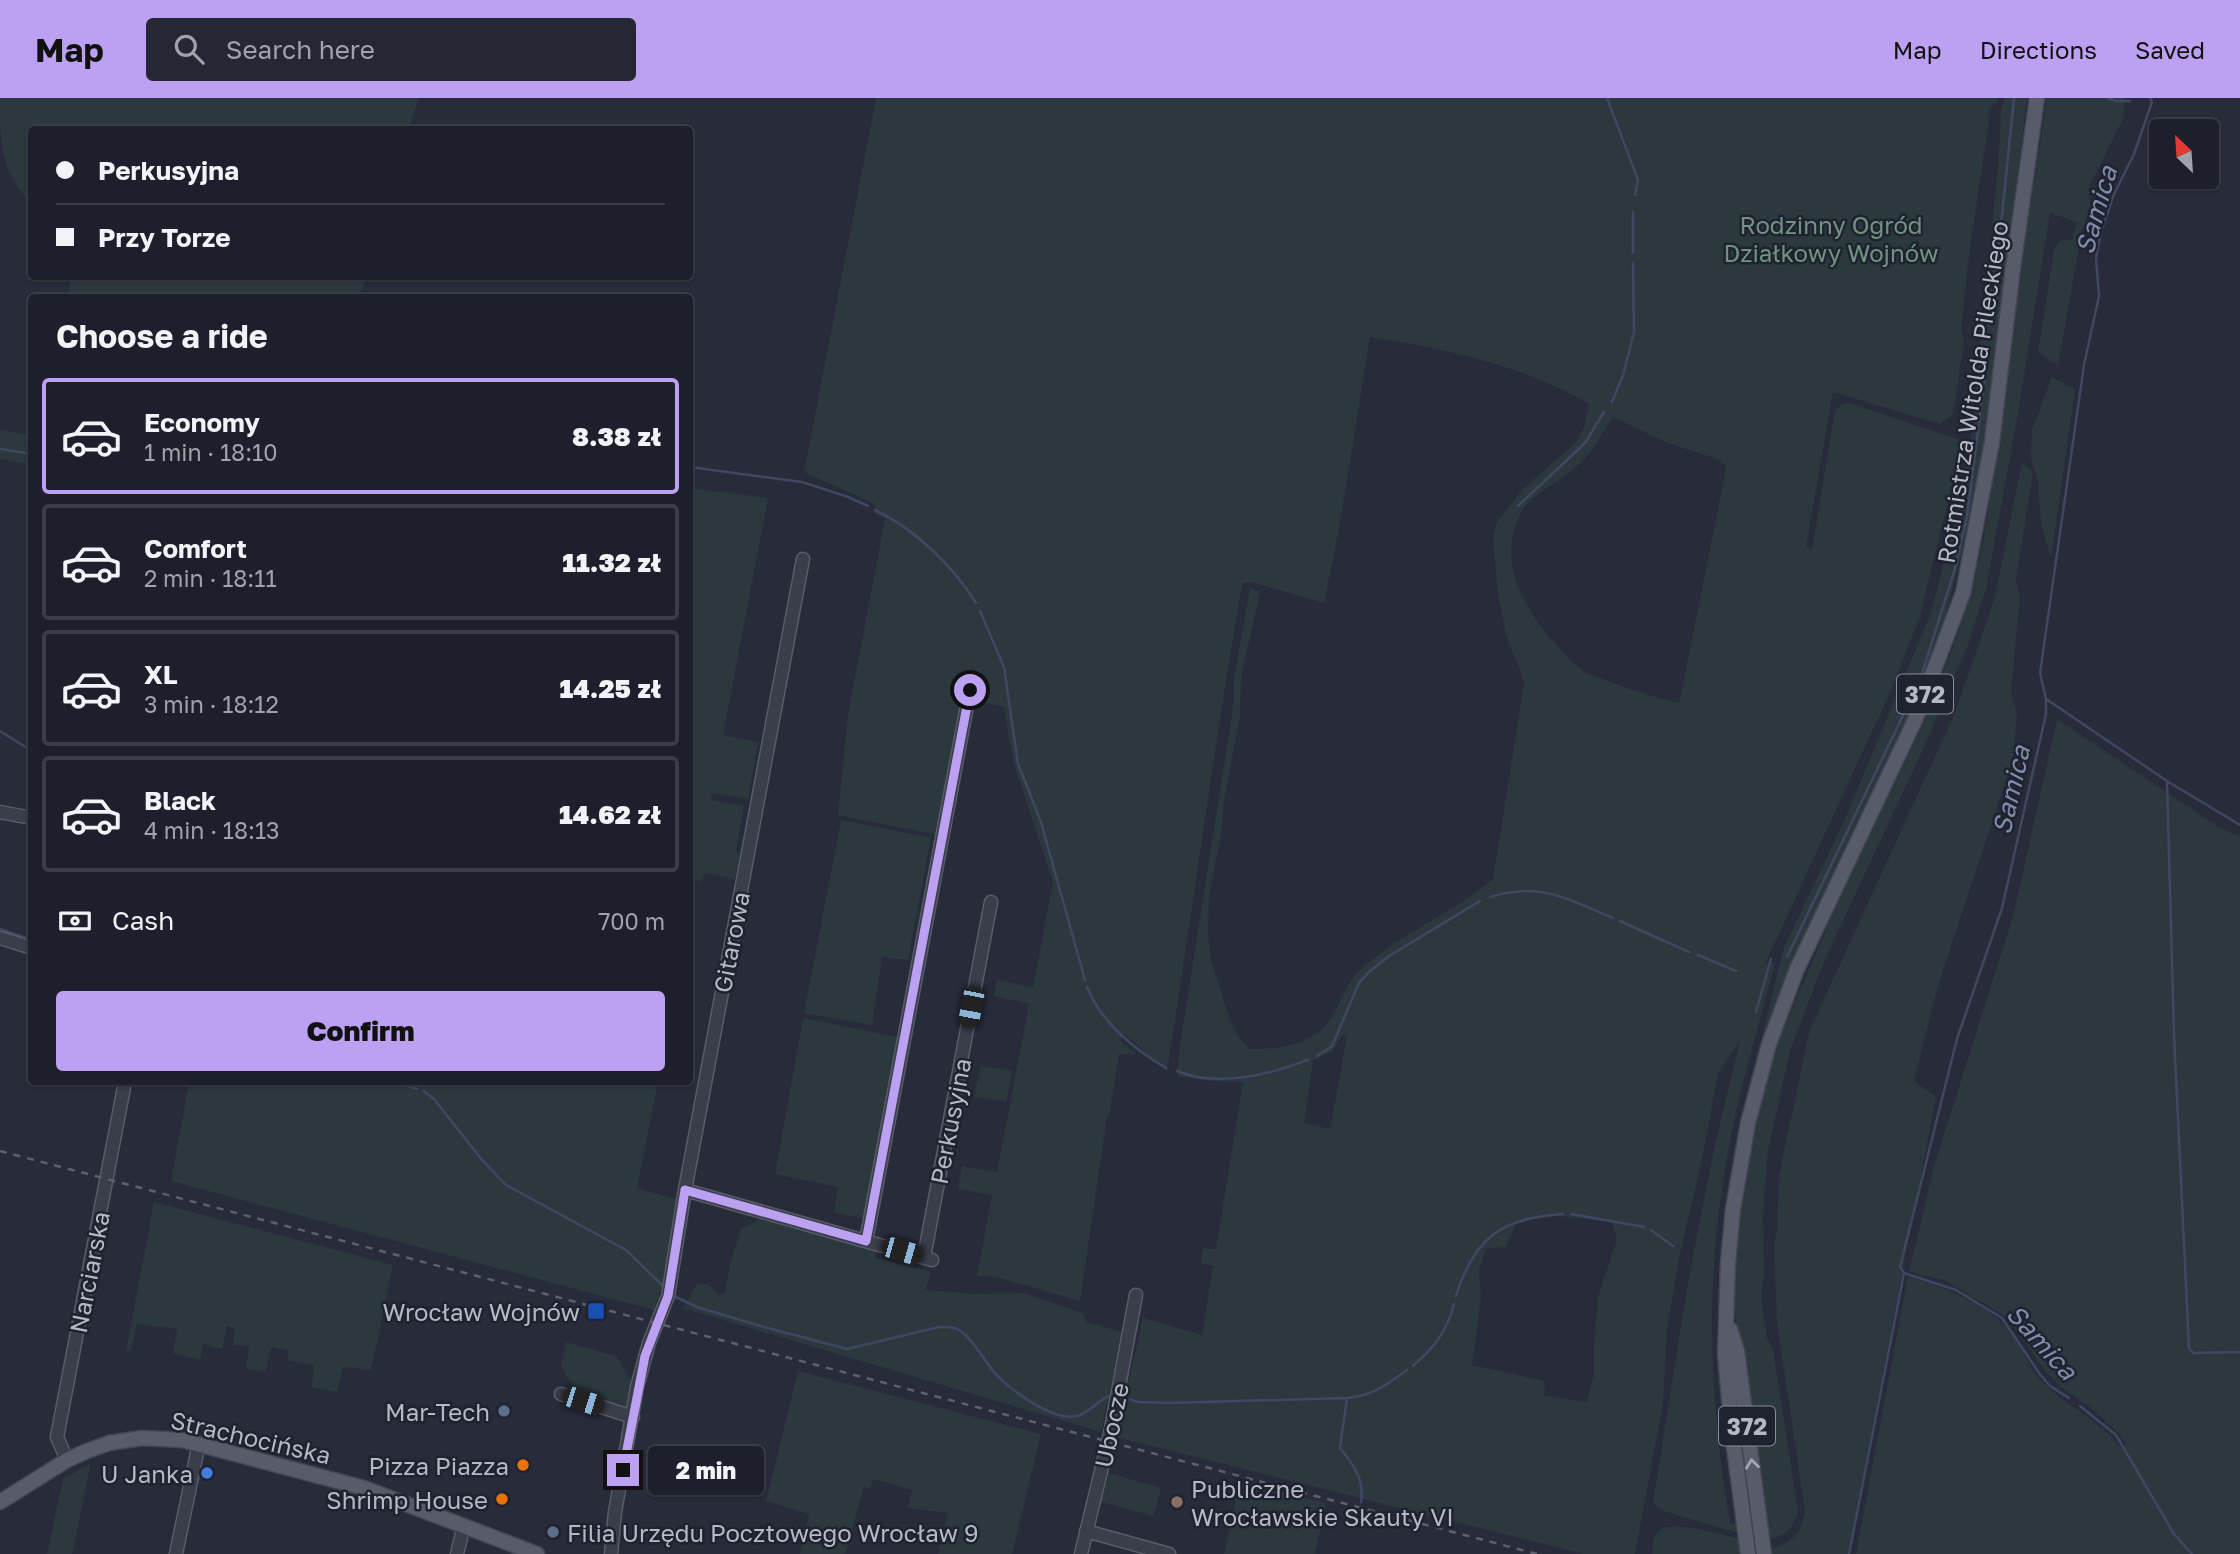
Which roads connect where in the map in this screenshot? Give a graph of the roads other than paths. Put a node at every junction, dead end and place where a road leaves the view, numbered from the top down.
1 (2037, 98) edge
2 (803, 559) dead end
3 (970, 690) dead end
4 (0, 812) edge
5 (28, 817) edge
6 (991, 902) dead end
7 (0, 938) edge
8 (28, 947) edge
9 (124, 1085) edge
10 (685, 1190) junction
11 (866, 1241) junction
12 (1136, 1295) dead end
13 (1727, 1321) junction
14 (561, 1394) dead end
15 (632, 1417) junction
16 (199, 1443) junction
17 (66, 1460) junction
18 (0, 1502) edge
19 (464, 1525) junction
20 (1087, 1531) junction
21 (176, 1554) edge
22 (457, 1554) edge
23 (537, 1554) edge
24 (611, 1554) edge
25 (1081, 1554) edge
26 (1169, 1554) edge
27 (1748, 1554) edge
28 (1764, 1554) edge

1 - 13 main road, Rotmistrza Witolda Pileckiego / 372
2 - 10 street, Gitarowa
3 - 11 street
4 - 5 street
6 - 11 street, Perkusyjna
7 - 8 street
9 - 17 street, Narciarska
10 - 11 street, Perkusyjna
10 - 15 street, Gitarowa
12 - 20 street, Ubocze
13 - 27 main road, Rotmistrza Witolda Pileckiego / 372
28 -> 13 main road, Rotmistrza Witolda Pileckiego / 372
14 - 15 street
15 - 24 street, Gitarowa
16 - 17 main road, Strachocińska
16 - 19 main road, Strachocińska
16 - 21 street
17 - 18 main road, Strachocińska
19 - 22 street
19 - 23 main road, Strachocińska
20 - 25 street, Ubocze
20 - 26 street

